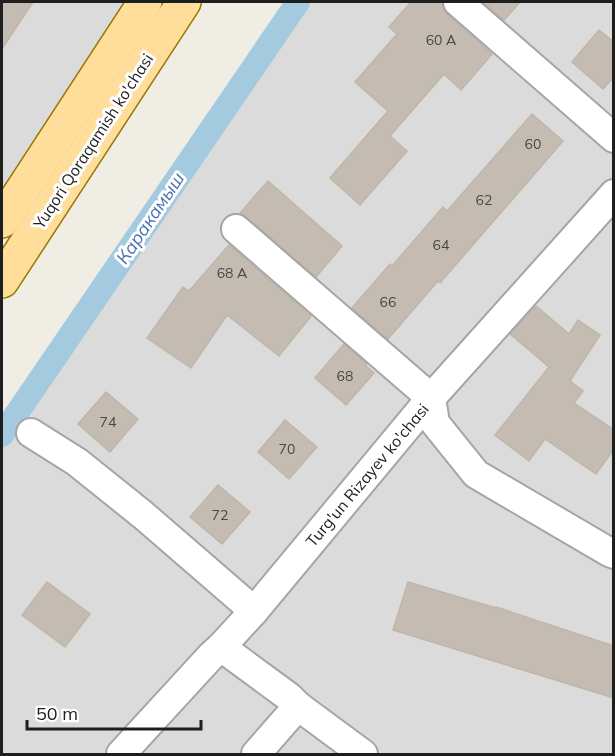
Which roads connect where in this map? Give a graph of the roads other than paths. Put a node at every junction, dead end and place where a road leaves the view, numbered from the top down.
1 (145, 2) edge
2 (184, 2) edge
3 (458, 2) edge
4 (614, 138) edge
5 (614, 195) edge
6 (2, 221) edge
7 (236, 229) dead end
8 (2, 281) edge
9 (431, 398) junction
10 (31, 433) dead end
11 (614, 554) edge
12 (254, 611) junction
13 (221, 646) junction
14 (298, 706) junction
15 (121, 754) edge
16 (256, 754) edge
17 (363, 754) edge

1 - 6 main road, Yuqori Qoraqamish ko'chasi
2 - 8 main road, Yuqori Qoraqamish ko'chasi
3 - 4 street
5 - 9 street, Turg'un Rizayev ko'chasi
7 - 9 street
9 - 11 street
9 - 12 street, Turg'un Rizayev ko'chasi
10 - 12 street
12 - 13 street, Turg'un Rizayev ko'chasi
13 - 14 street
13 - 15 street, Turg'un Rizayev ko'chasi
14 - 16 street
14 - 17 street

